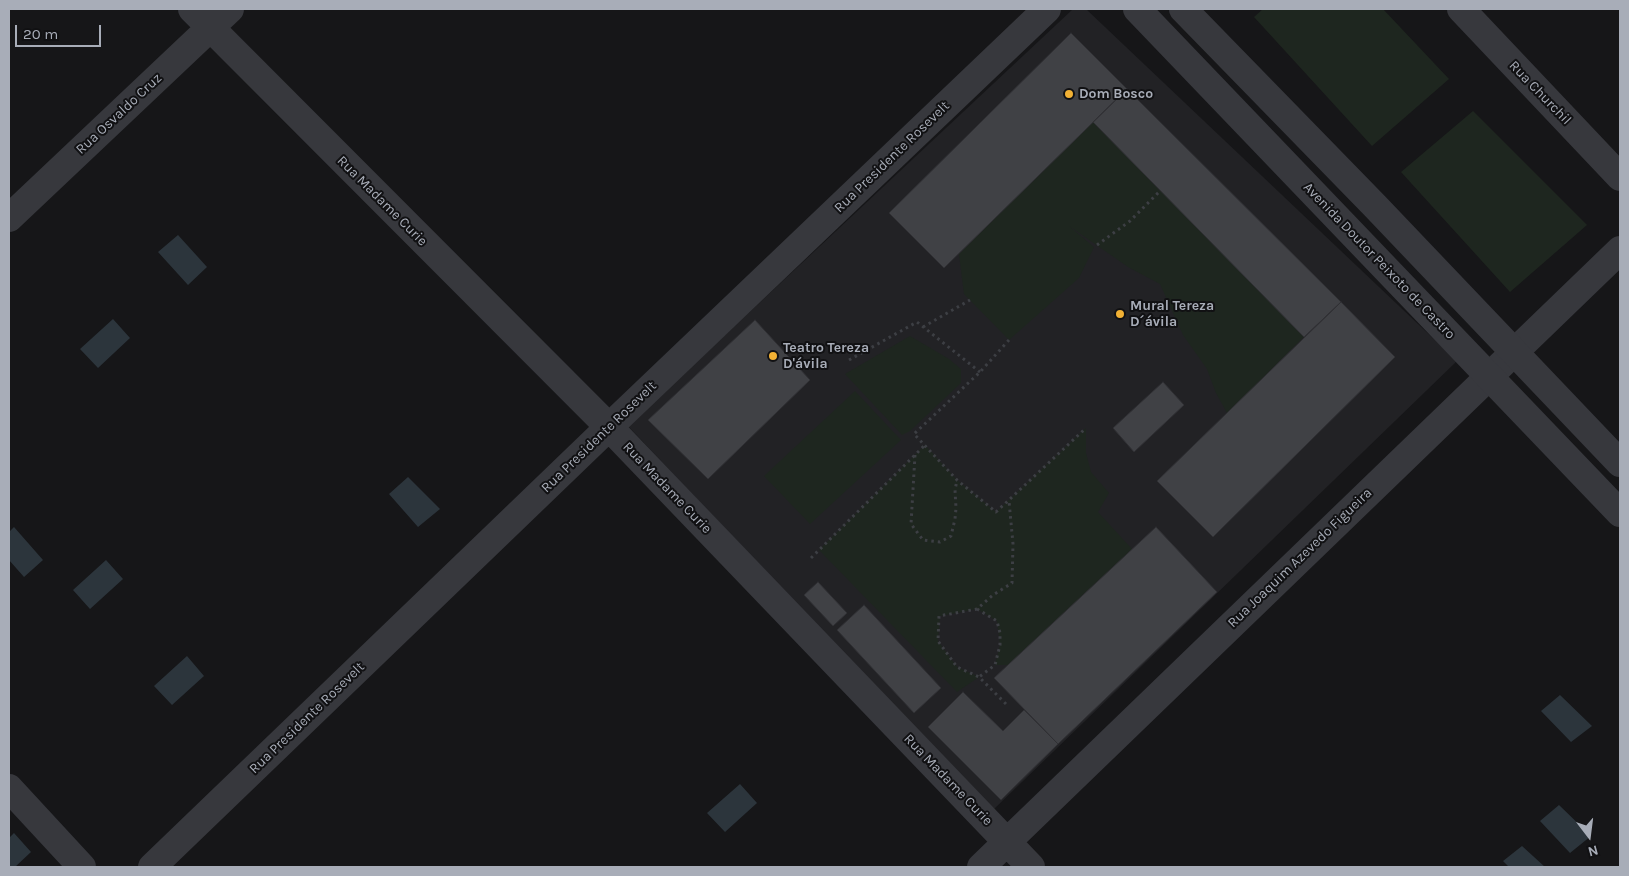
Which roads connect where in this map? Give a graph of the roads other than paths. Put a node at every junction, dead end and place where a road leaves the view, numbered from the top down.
1 (230, 9) edge
2 (1047, 9) edge
3 (1137, 9) edge
4 (1183, 9) edge
5 (1460, 9) edge
6 (201, 18) edge
7 (1620, 177) edge
8 (9, 218) edge
9 (1620, 250) edge
10 (1514, 351) junction
11 (1489, 376) junction
12 (609, 427) junction
13 (1620, 462) edge
14 (1620, 513) edge
15 (9, 788) edge
16 (1008, 842) junction
17 (82, 867) edge
18 (152, 867) edge
19 (981, 867) edge
20 (1032, 867) edge

1 - 6 street, Rua Osvaldo Cruz
2 - 12 street, Rua Presidente Rosevelt
3 - 11 street, Avenida Doutor Peixoto de Castro
4 - 10 street
5 - 7 street, Rua Churchil
6 - 8 street, Rua Osvaldo Cruz
6 - 12 street, Rua Madame Curie
9 - 10 street, Rua Joaquim Azevedo Figueira
10 - 11 street, Rua Joaquim Azevedo Figueira
10 - 13 street
11 - 14 street, Avenida Doutor Peixoto de Castro
11 - 16 street, Rua Joaquim Azevedo Figueira
12 - 16 street, Rua Madame Curie
12 - 18 street, Rua Presidente Rosevelt
15 - 17 street
16 - 19 street, Rua Joaquim Azevedo Figueira
16 - 20 street, Rua Madame Curie

